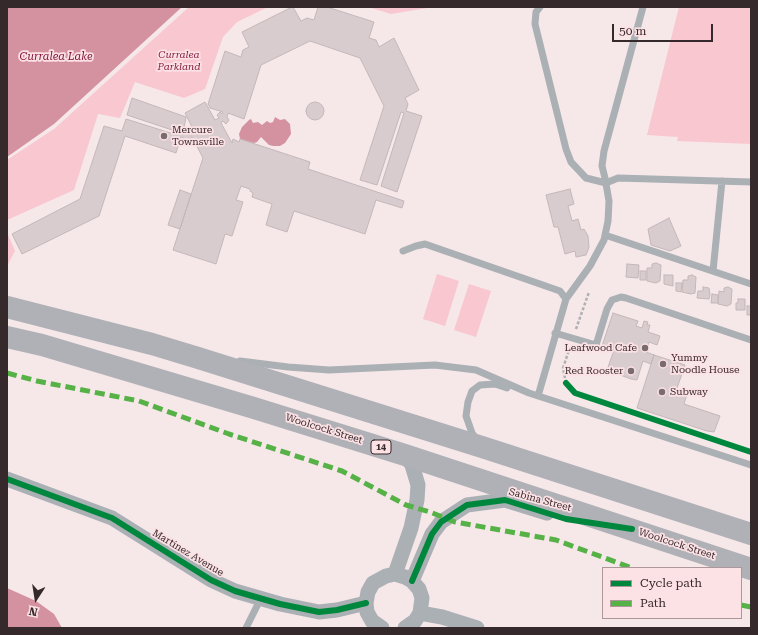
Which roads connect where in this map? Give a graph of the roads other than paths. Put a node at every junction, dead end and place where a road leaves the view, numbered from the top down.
1 (540, 7) edge
2 (643, 7) edge
3 (722, 181) junction
4 (751, 182) edge
5 (606, 183) junction
6 (605, 235) junction
7 (403, 251) dead end
8 (713, 271) junction
9 (751, 284) edge
10 (566, 299) junction
11 (7, 307) edge
12 (555, 333) junction
13 (7, 337) edge
14 (751, 340) edge
15 (195, 357) junction
16 (529, 393) junction
17 (538, 396) junction
18 (482, 447) junction
19 (405, 454) junction
20 (751, 465) edge
21 (7, 479) edge
22 (632, 530) junction
23 (751, 534) edge
24 (751, 569) edge
25 (395, 574) junction
26 (412, 581) junction
27 (261, 598) junction
28 (366, 603) junction
29 (420, 613) junction
30 (246, 628) edge
31 (382, 628) edge
32 (405, 628) edge
33 (477, 628) edge

1 - 5 lane
2 - 5 lane
3 - 4 lane
3 - 5 lane
3 - 8 lane
5 - 6 lane
6 - 8 lane
6 - 10 lane
7 - 10 lane
8 - 9 lane
10 - 12 lane
11 - 15 main road
12 - 14 lane
12 - 17 lane
13 - 19 main road, Woolcock Street / 14
15 - 16 lane
15 - 18 main road
16 - 17 lane
16 - 18 lane
17 - 20 lane
18 - 23 main road
19 - 22 main road, Woolcock Street / 14
19 - 25 street
21 - 27 street, Martinez Avenue
22 - 24 main road, Woolcock Street / 14
22 - 26 street, Sabina Street
25 - 26 street
25 - 28 street
26 - 29 street
27 - 28 street, Martinez Avenue
27 - 30 lane
28 - 31 street
29 - 32 street
29 - 33 street

